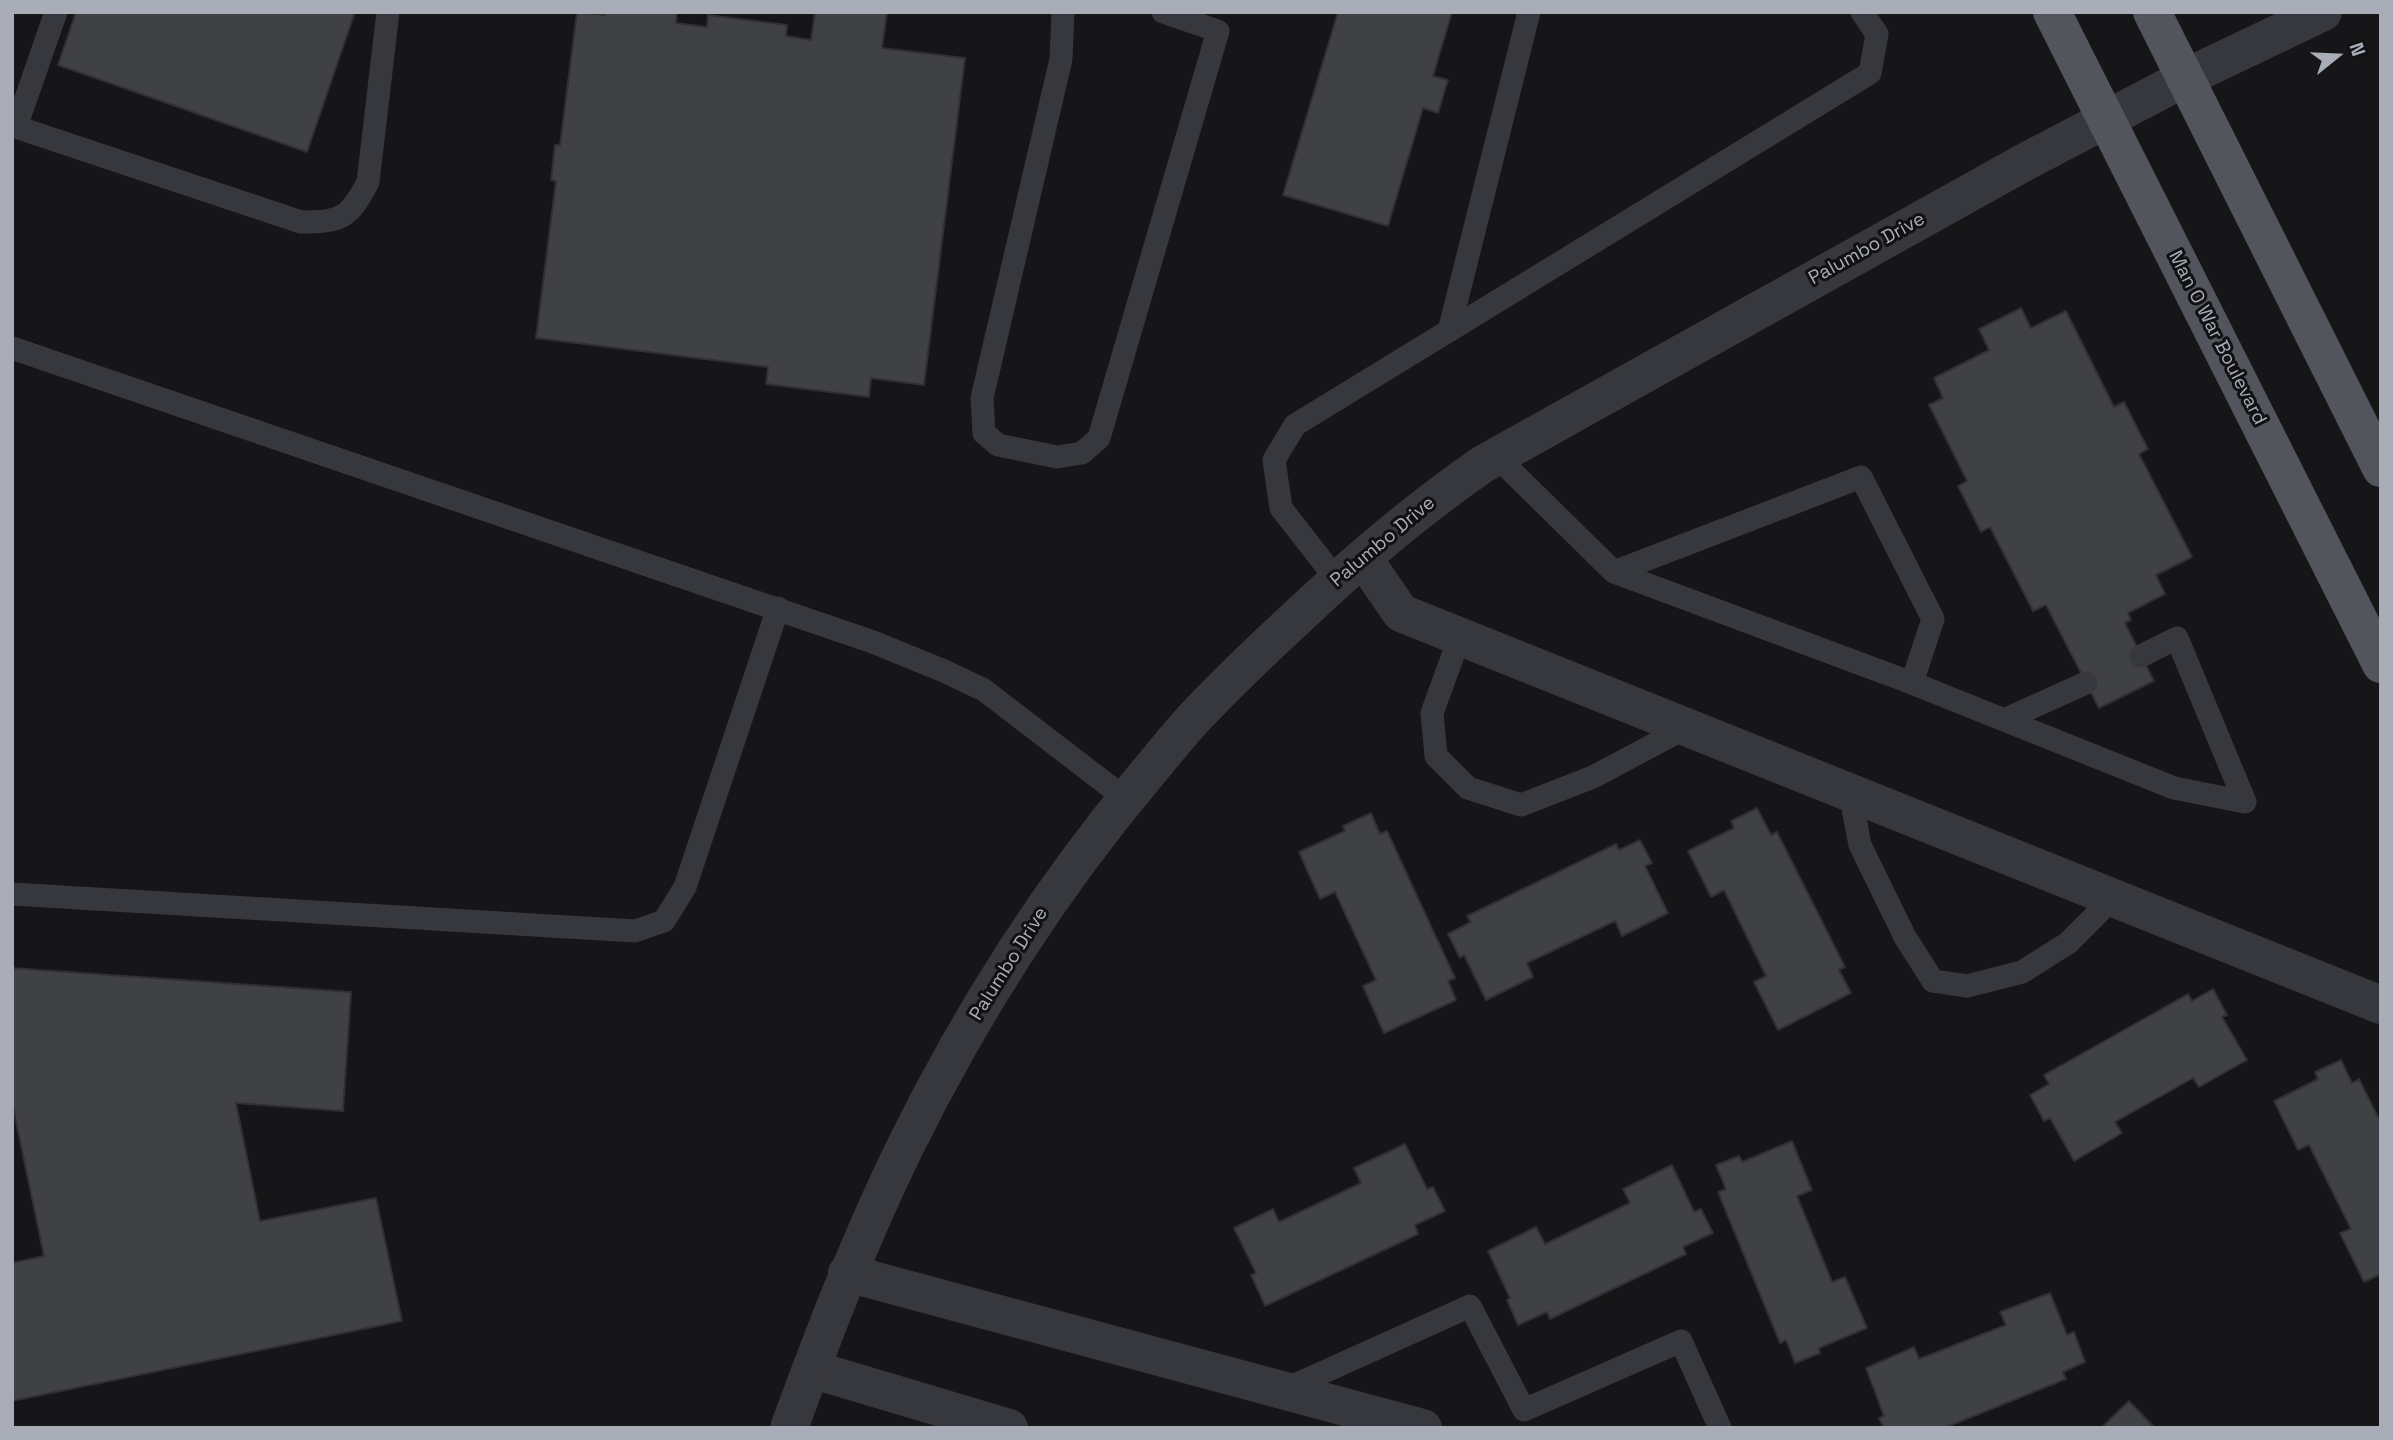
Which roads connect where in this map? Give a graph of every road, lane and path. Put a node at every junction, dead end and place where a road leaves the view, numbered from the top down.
1 (55, 12) edge
2 (388, 12) edge
3 (1063, 12) edge
4 (1529, 12) edge
5 (1862, 12) edge
6 (2052, 12) edge
7 (2152, 12) edge
8 (2323, 12) edge
9 (1167, 13) edge
10 (2185, 78) junction
11 (2106, 119) junction
12 (1449, 331) junction
13 (12, 348) edge
14 (1496, 456) junction
15 (2381, 468) edge
16 (1350, 569) junction
17 (1614, 572) junction
18 (778, 608) junction
19 (1460, 636) junction
20 (2141, 656) dead end
21 (2381, 664) edge
22 (1912, 683) junction
23 (2086, 683) dead end
24 (2004, 720) junction
25 (1687, 727) junction
26 (1850, 793) junction
27 (1126, 799) junction
28 (12, 894) edge
29 (2113, 898) junction
30 (2381, 1005) edge
31 (847, 1273) junction
32 (811, 1369) junction
33 (1284, 1390) junction
34 (1521, 1419) edge
35 (789, 1428) edge
36 (1009, 1428) edge
37 (1423, 1428) edge
38 (1720, 1428) edge

1 - 2 lane
3 - 9 lane
4 - 12 lane
5 - 12 lane
6 - 11 main road, Man O War Boulevard
7 - 10 main road
8 - 10 street, Palumbo Drive
10 - 11 street, Palumbo Drive
10 - 15 main road
11 - 14 street, Palumbo Drive
11 - 21 main road, Man O War Boulevard
12 - 16 lane
13 - 18 lane
14 - 16 street, Palumbo Drive
14 - 17 lane
16 - 19 street
16 - 27 street, Palumbo Drive
17 - 22 lane
17 - 22 lane
18 - 27 lane
18 - 28 lane
19 - 25 street
19 - 25 lane
20 - 24 lane
22 - 24 lane
23 - 24 lane
25 - 26 street
26 - 29 street
26 - 29 lane
27 - 31 street, Palumbo Drive
29 - 30 street
31 - 32 street, Palumbo Drive
31 - 33 street
32 - 35 street, Palumbo Drive
32 - 36 street
33 - 34 lane
33 - 37 street
34 - 38 lane

